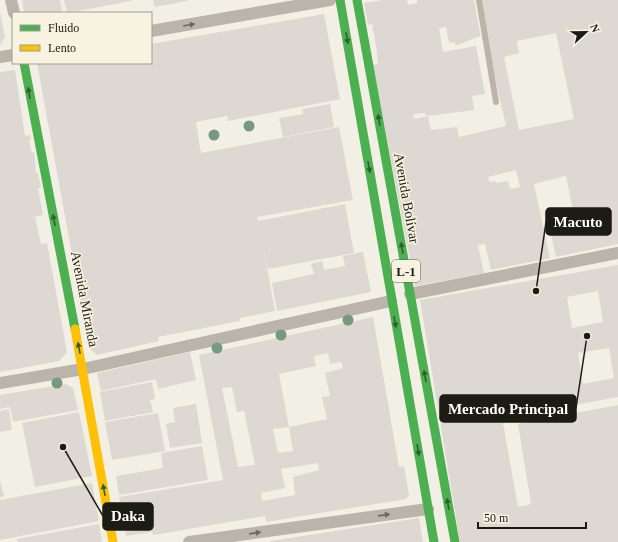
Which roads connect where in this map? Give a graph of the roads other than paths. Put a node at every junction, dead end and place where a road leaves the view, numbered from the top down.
1 (11, 0) edge
2 (330, 0) edge
3 (340, 0) edge
4 (357, 0) edge
5 (479, 0) edge
6 (14, 12) edge
7 (152, 31) edge
8 (12, 55) edge
9 (0, 57) edge
10 (24, 64) edge
11 (496, 102) dead end
12 (618, 253) edge
13 (410, 294) junction
14 (391, 301) junction
15 (83, 369) junction
16 (0, 383) edge
17 (428, 509) junction
18 (113, 542) edge
19 (189, 542) edge
20 (434, 542) edge
21 (455, 542) edge

1 - 6 street
7 -> 2 street
3 -> 14 main road, L-1
13 -> 4 main road, Avenida Bolívar / L-1
5 - 11 lane
8 - 9 street
15 -> 10 main road, Avenida Miranda
12 - 13 street
21 -> 13 main road, Avenida Bolívar / L-1
14 - 15 street
14 -> 17 main road, L-1
15 - 16 street
18 -> 15 main road, Avenida Miranda
19 -> 17 street
17 - 20 main road, L-1

